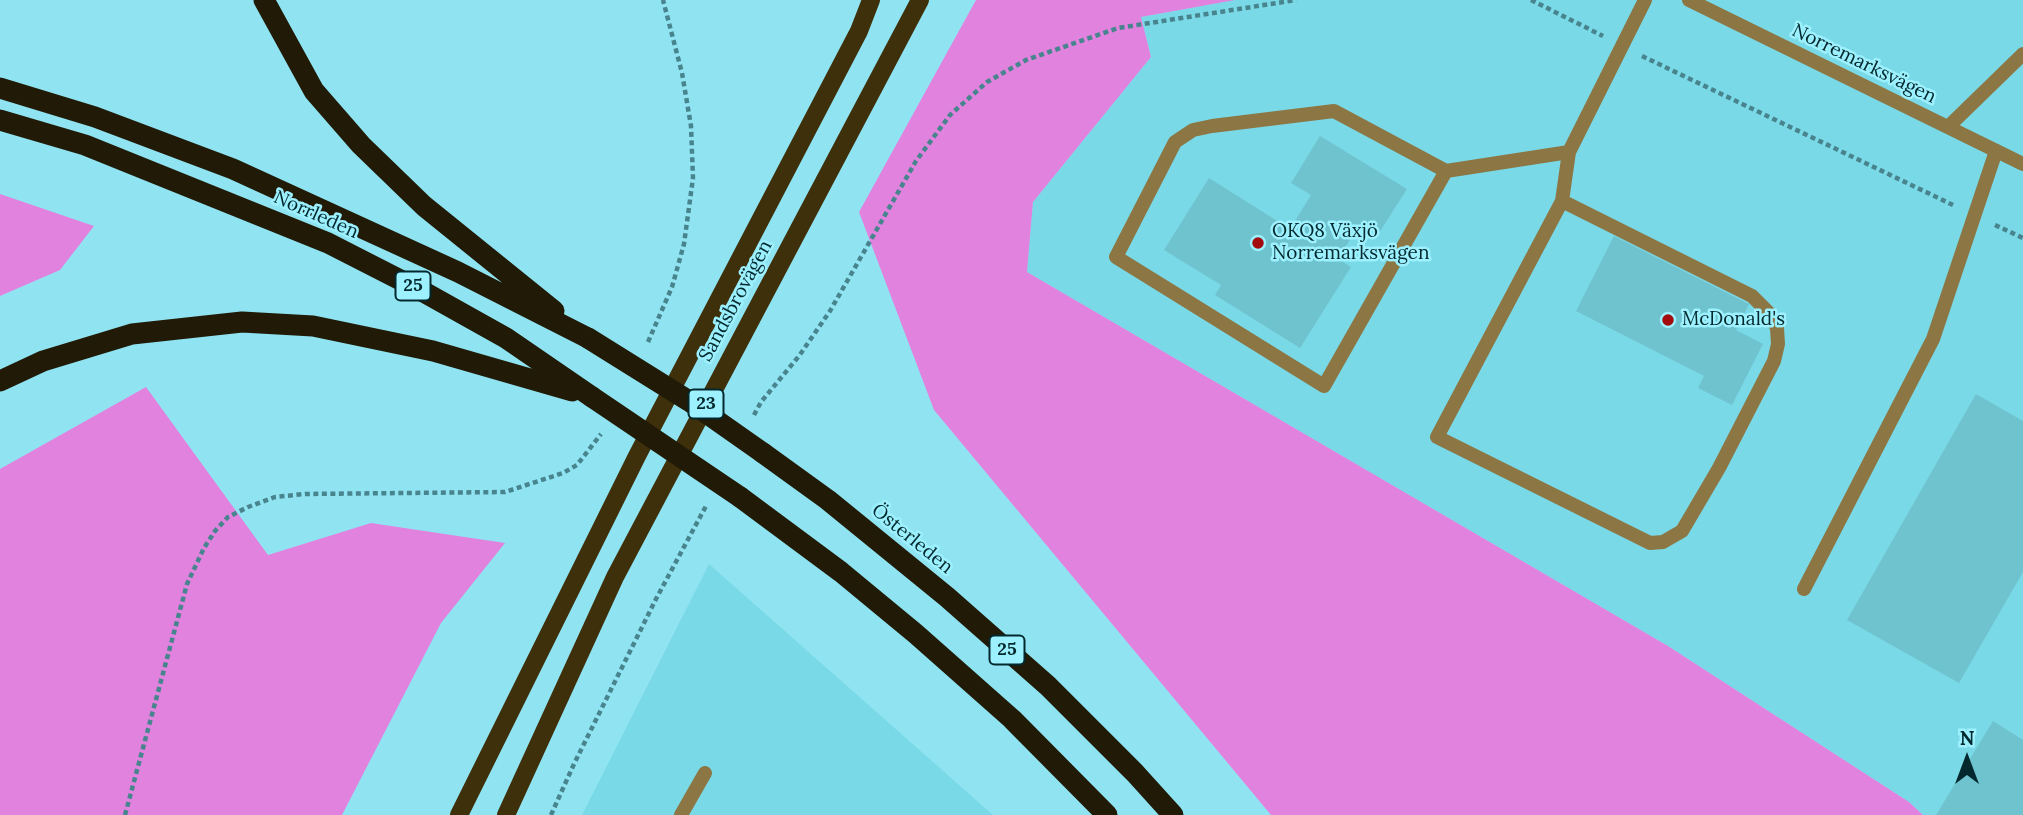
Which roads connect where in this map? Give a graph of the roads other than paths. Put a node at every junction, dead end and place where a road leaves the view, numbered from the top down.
1 (264, 0) edge
2 (871, 0) edge
3 (920, 0) edge
4 (1645, 0) edge
5 (1689, 0) edge
6 (2023, 54) edge
7 (0, 88) edge
8 (0, 120) edge
9 (1949, 126) junction
10 (1996, 150) junction
11 (1569, 152) junction
12 (2023, 164) edge
13 (1446, 171) junction
14 (1562, 201) junction
15 (588, 338) junction
16 (0, 381) edge
17 (592, 397) junction
18 (1804, 589) dead end
19 (705, 773) dead end
20 (459, 815) edge
21 (506, 815) edge
22 (681, 815) edge
23 (1107, 815) edge
24 (1173, 815) edge

1 - 15 highway
2 - 20 main road, Sandsbrovägen
3 - 21 main road, Sandsbrovägen / 23
4 - 11 street
5 - 9 street, Norremarksvägen
6 - 9 street
7 - 15 highway, Norrleden / 25
8 - 17 highway, Norrleden / 25
9 - 10 street, Norremarksvägen
10 - 12 street, Norremarksvägen
10 - 18 street
11 - 13 street
11 - 14 street
13 - 13 street
14 - 14 street
15 - 24 highway, Österleden / 25, bridge
16 - 17 highway
17 - 23 highway, 25, bridge
19 - 22 street

